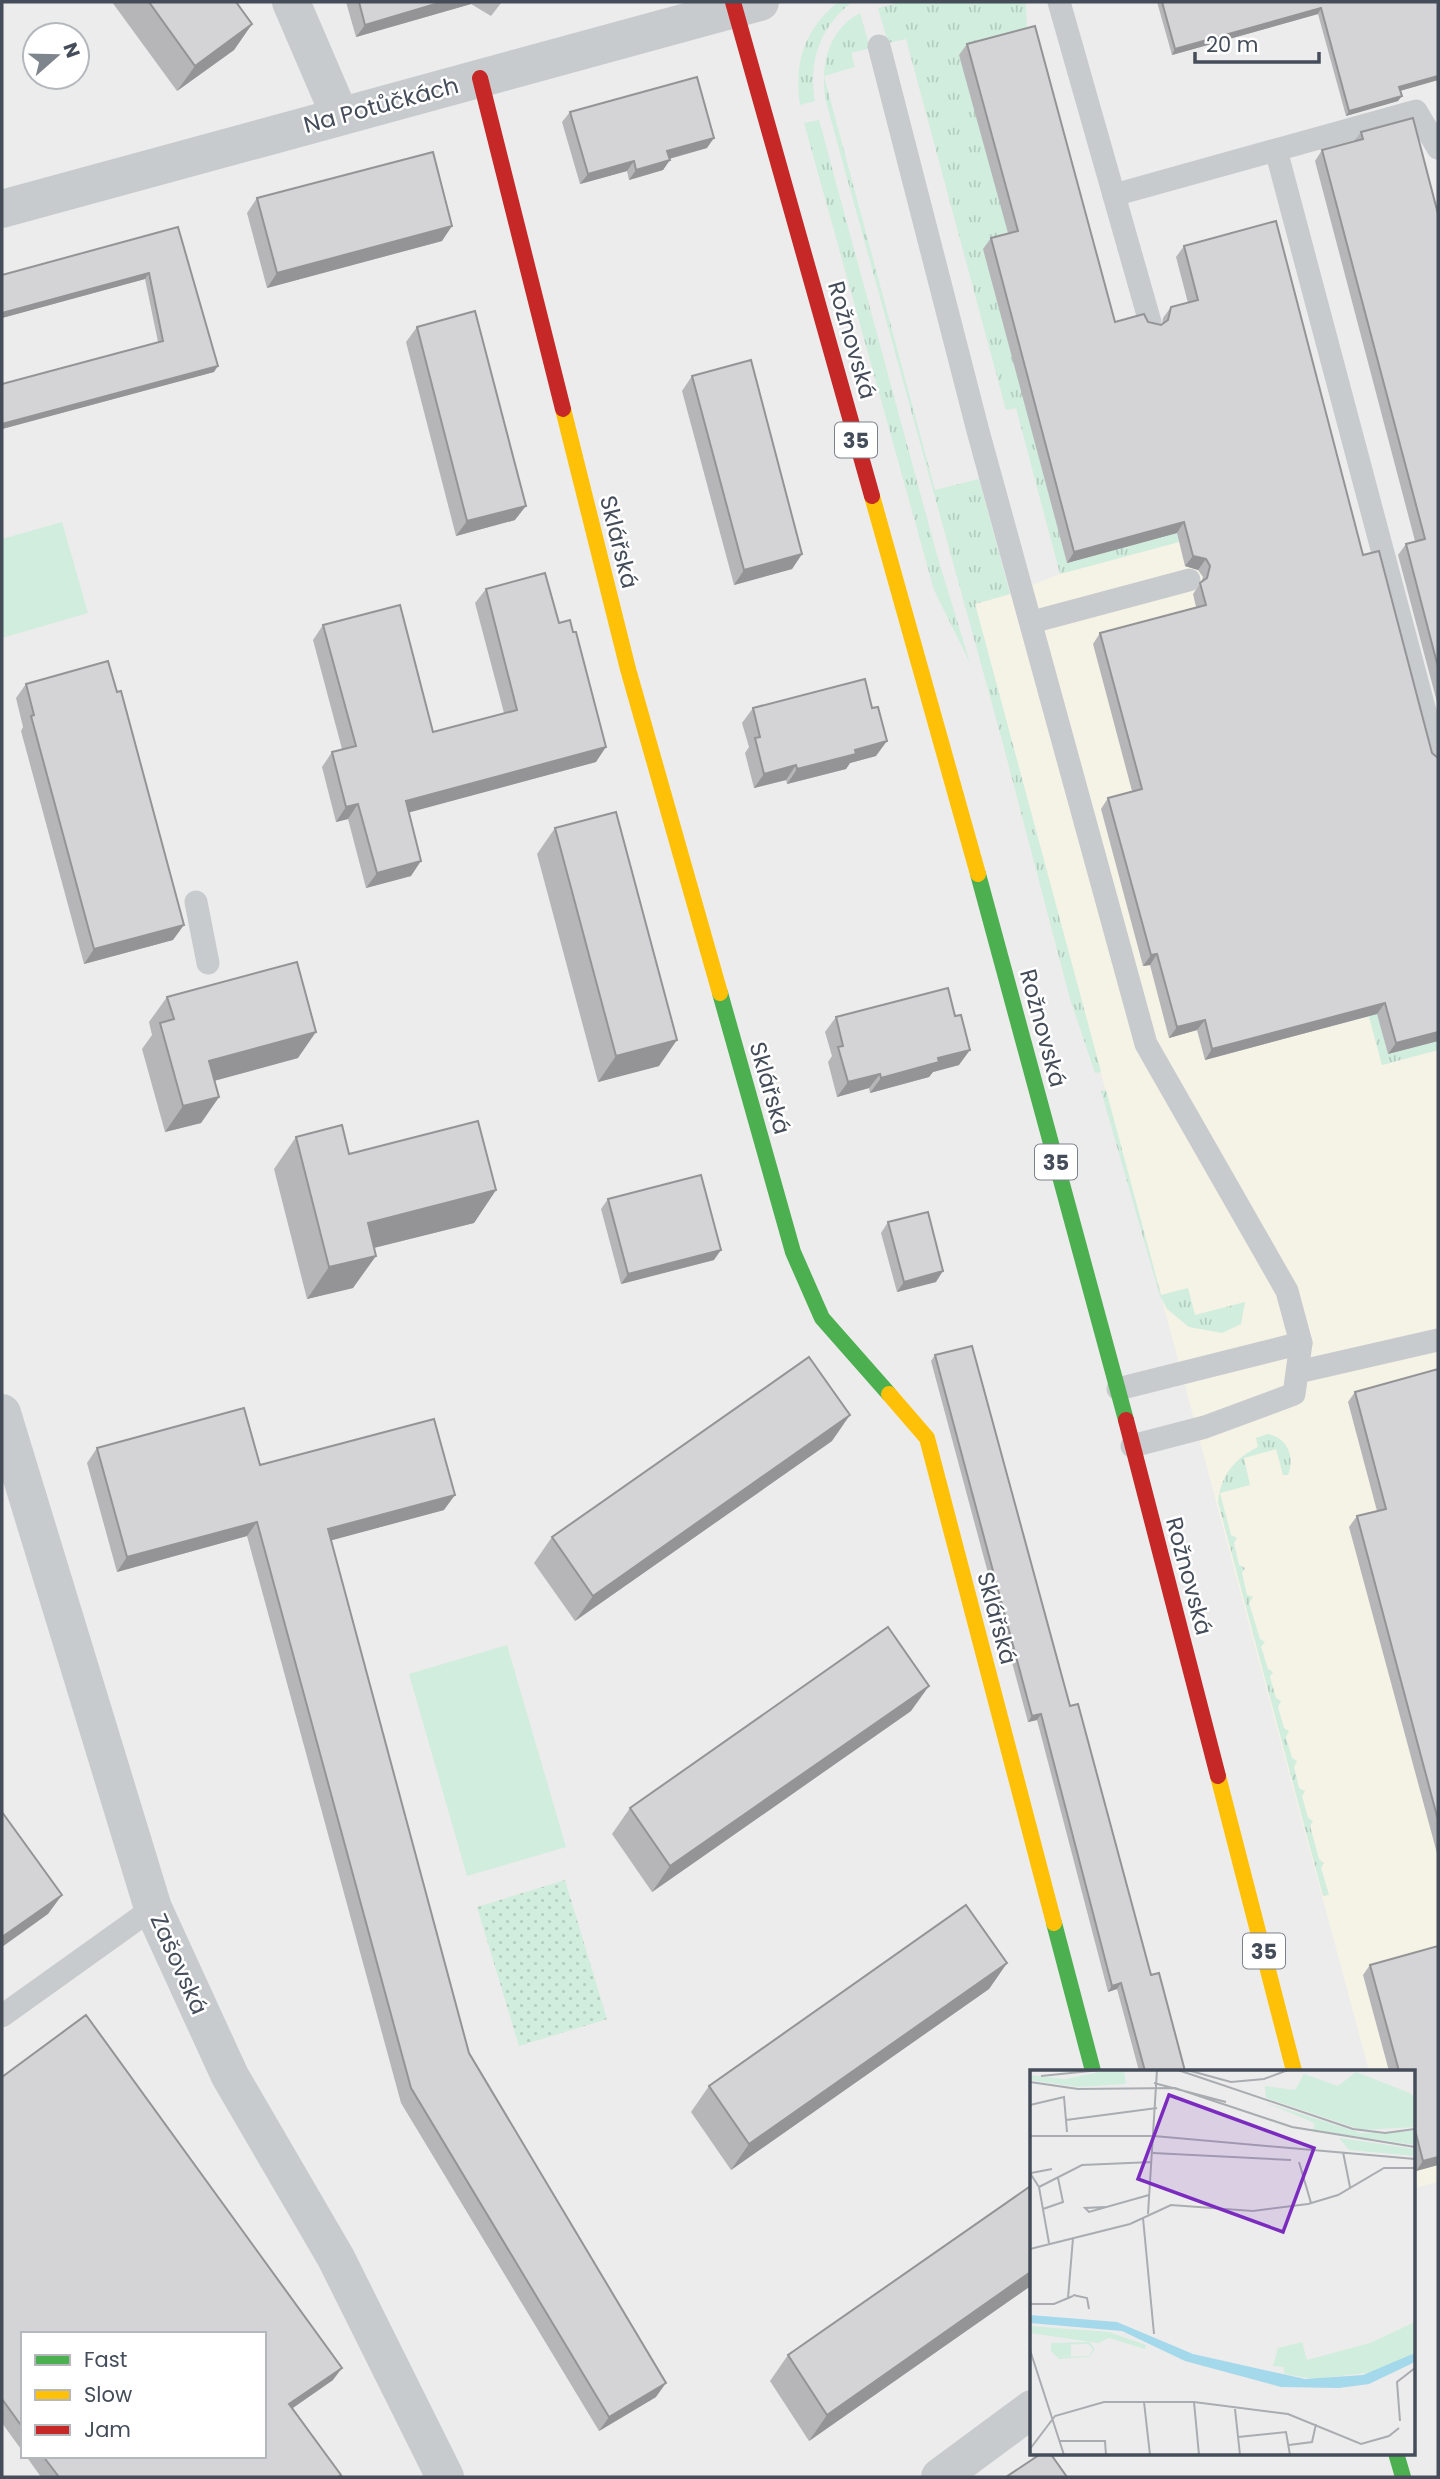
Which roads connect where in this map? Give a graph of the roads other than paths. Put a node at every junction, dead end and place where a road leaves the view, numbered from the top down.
1 (291, 2) edge
2 (1059, 2) edge
3 (742, 4) edge
4 (879, 46) dead end
5 (480, 78) junction
6 (340, 116) junction
7 (1438, 148) edge
8 (1276, 150) junction
9 (1114, 195) junction
10 (2, 208) edge
11 (1150, 321) edge
12 (1189, 580) dead end
13 (1032, 622) junction
14 (1438, 760) edge
15 (196, 902) dead end
16 (208, 963) dead end
17 (1438, 1340) edge
18 (1301, 1343) junction
19 (1298, 1372) junction
20 (1118, 1389) junction
21 (2, 1413) edge
22 (1132, 1446) junction
23 (153, 1908) junction
24 (2, 2016) edge
25 (1093, 2070) edge
26 (1294, 2070) edge
27 (1030, 2410) edge
28 (1396, 2454) edge
29 (445, 2477) edge
30 (940, 2477) edge
31 (1403, 2477) edge

1 - 6 street
2 - 9 lane
3 - 5 street, Na Potůčkách
3 - 20 main road, Rožnovská / 35
4 - 13 lane
5 - 6 street, Na Potůčkách
5 - 25 main road, Sklářská
6 - 10 street, Na Potůčkách
7 - 8 lane
8 - 9 lane
8 - 14 lane
9 - 11 lane
12 - 13 lane
13 - 18 lane
15 - 16 lane
17 - 19 lane
18 - 19 lane
18 - 20 lane
19 - 22 lane
20 - 22 main road, Rožnovská / 35
21 - 23 street, Zašovská
22 - 26 main road, Rožnovská / 35
23 - 24 lane
23 - 29 street, Zašovská
27 - 30 street
28 - 31 main road

